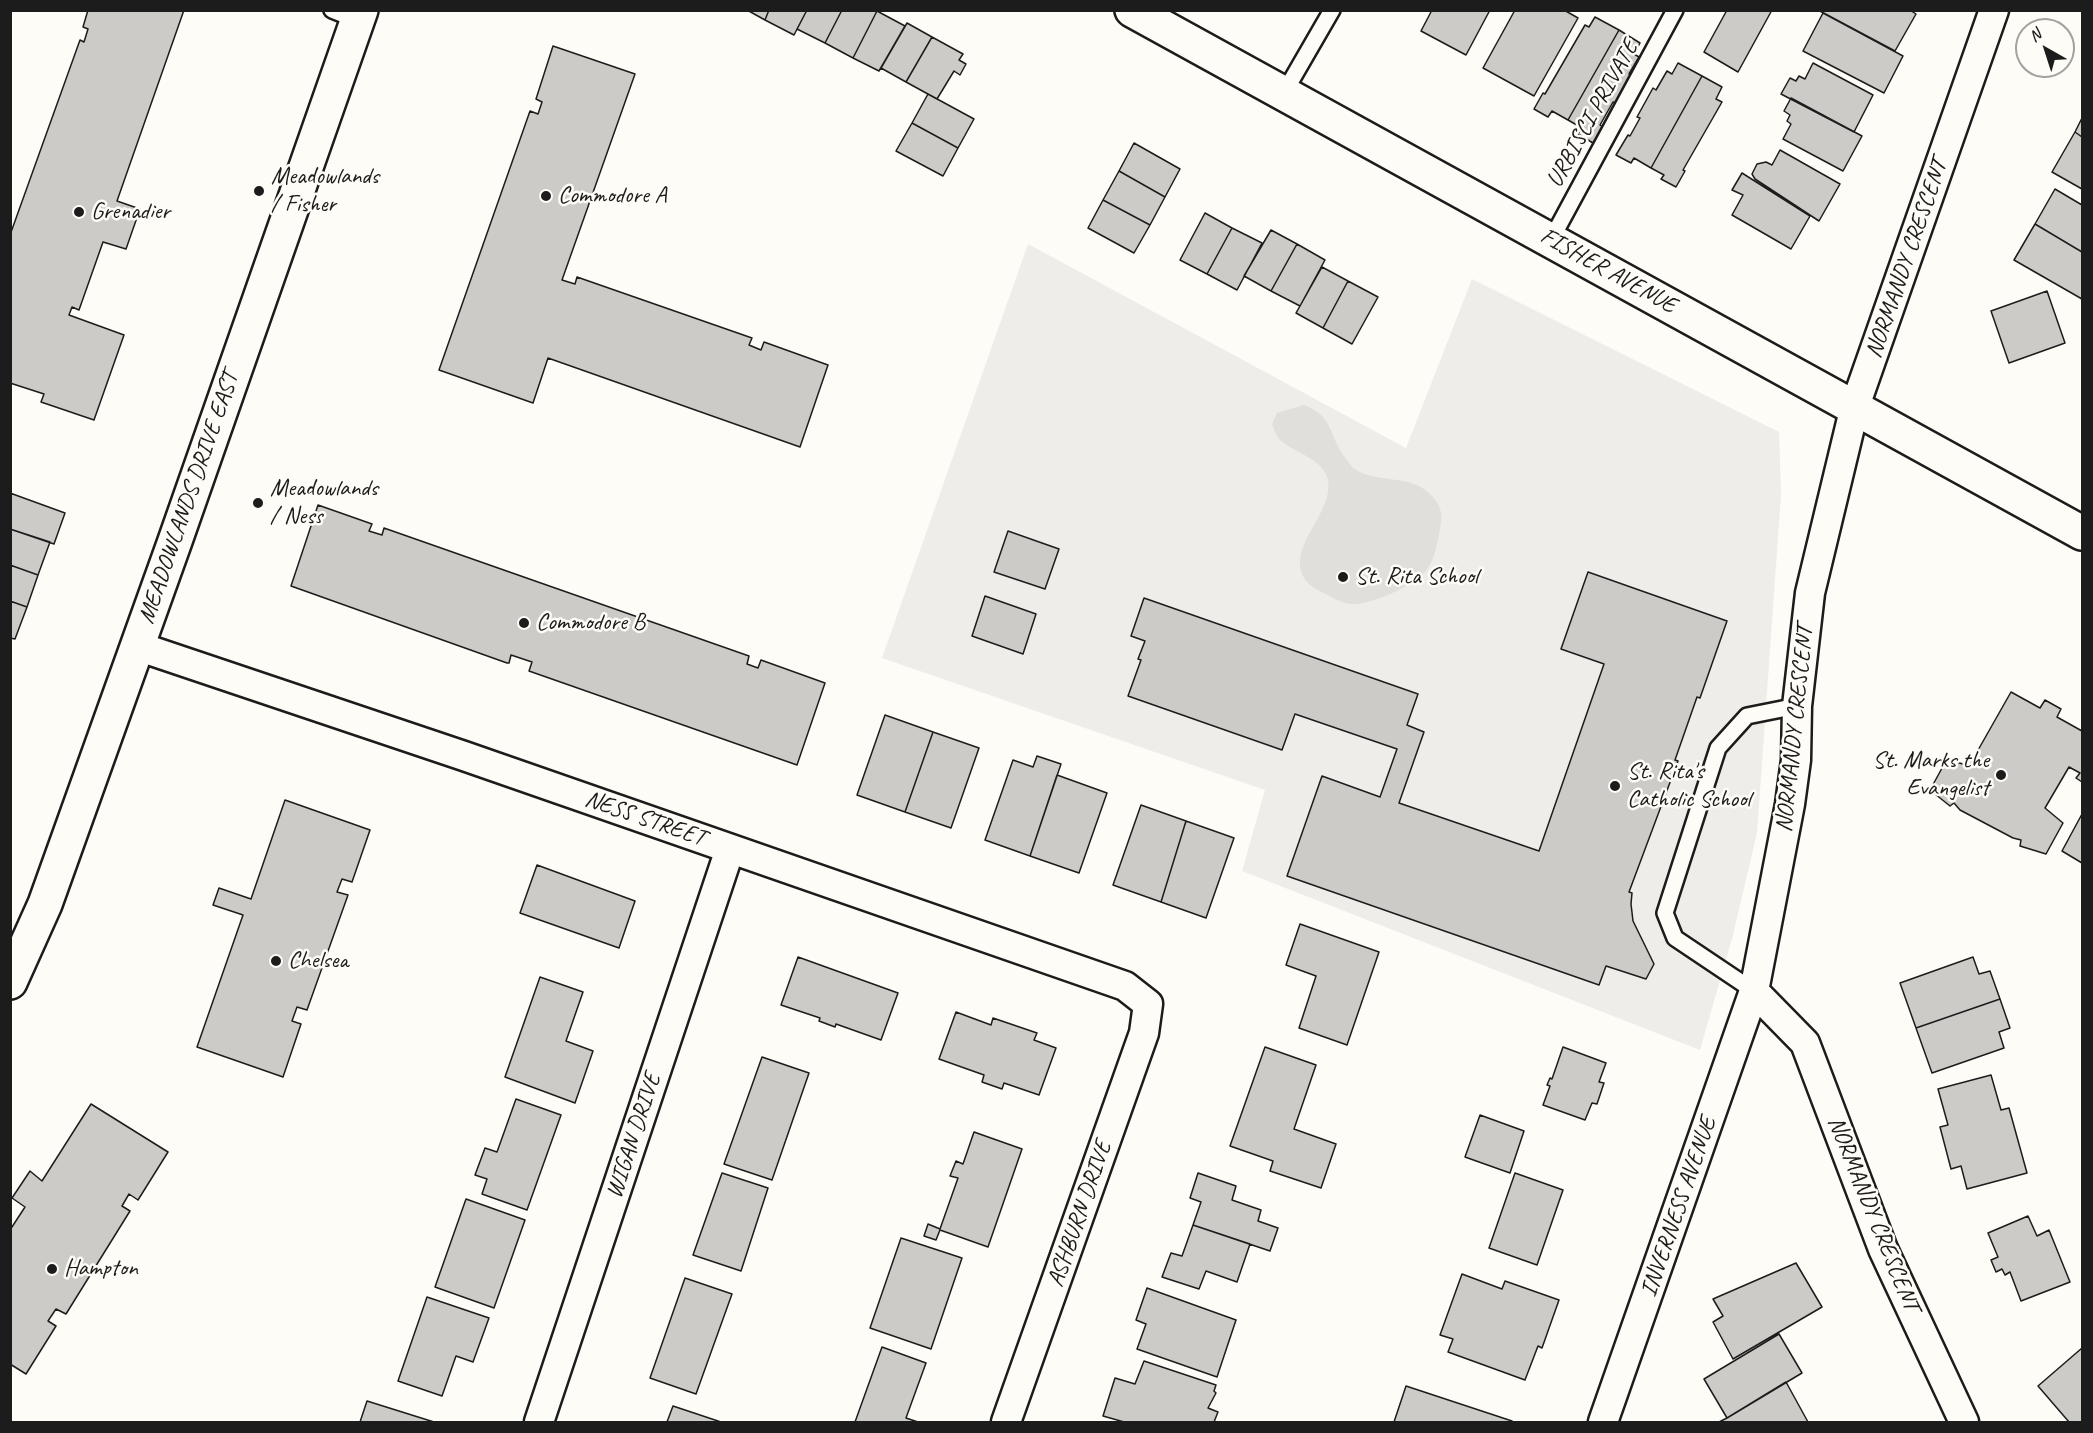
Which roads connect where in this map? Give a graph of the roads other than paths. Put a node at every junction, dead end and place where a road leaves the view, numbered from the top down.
1 (1132, 10) edge
2 (1332, 10) edge
3 (1675, 10) edge
4 (1994, 10) edge
5 (350, 14) edge
6 (1284, 93) junction
7 (1551, 240) junction
8 (1855, 406) junction
9 (2082, 533) edge
10 (137, 646) junction
11 (1797, 706) junction
12 (730, 849) junction
13 (10, 981) edge
14 (1754, 991) junction
15 (1148, 1004) joint
16 (539, 1422) edge
17 (1006, 1422) edge
18 (1603, 1422) edge
19 (1964, 1422) edge

1 - 6 main road, FISHER AVENUE
2 - 6 lane
3 - 7 lane, URBISCI PRIVATE
4 - 8 street, NORMANDY CRESCENT
5 - 10 main road, MEADOWLANDS DRIVE EAST
6 - 7 main road, FISHER AVENUE
7 - 8 main road, FISHER AVENUE
8 - 9 main road, FISHER AVENUE
8 - 11 street, NORMANDY CRESCENT
10 - 12 street, NESS STREET
10 - 13 main road, MEADOWLANDS DRIVE EAST
11 - 14 street, NORMANDY CRESCENT
11 - 14 lane
12 - 15 street, NESS STREET
12 - 16 street, WIGAN DRIVE
14 - 18 street, INVERNESS AVENUE
14 - 19 street, NORMANDY CRESCENT
15 - 17 street, ASHBURN DRIVE

